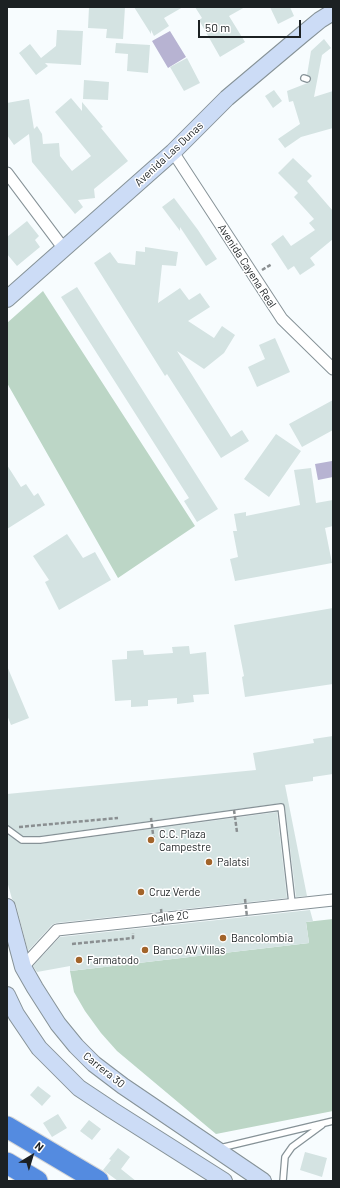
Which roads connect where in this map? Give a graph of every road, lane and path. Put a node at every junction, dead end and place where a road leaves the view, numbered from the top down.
1 (333, 12) edge
2 (173, 152) junction
3 (7, 173) edge
4 (64, 249) junction
5 (7, 298) edge
6 (333, 369) edge
7 (234, 810) dead end
8 (151, 818) dead end
9 (7, 829) edge
10 (237, 832) dead end
11 (154, 842) dead end
12 (245, 899) dead end
13 (333, 900) edge
14 (292, 903) junction
15 (7, 907) edge
16 (161, 909) dead end
17 (247, 917) dead end
18 (163, 926) dead end
19 (23, 967) junction
20 (7, 995) edge
21 (7, 1120) edge
22 (333, 1121) edge
23 (324, 1123) junction
24 (7, 1127) edge
25 (42, 1148) junction
26 (215, 1149) junction
27 (7, 1163) edge
28 (37, 1181) edge
29 (98, 1181) edge
30 (224, 1181) edge
31 (263, 1181) edge
32 (283, 1181) edge

1 - 2 main road, Avenida Las Dunas
2 - 4 main road, Avenida Las Dunas
2 - 6 street, Avenida Cayena Real
3 - 4 street
4 - 5 main road, Avenida Las Dunas
7 - 10 path, bridge
8 - 11 path, bridge
9 - 14 lane
12 - 17 path, bridge
13 - 14 street, Calle 2C
14 - 19 street, Calle 2C
15 - 19 main road, Carrera 30
16 - 18 path, bridge
19 - 26 main road, Carrera 30
20 - 30 main road
21 - 25 highway
22 - 23 lane
23 - 26 lane
23 - 32 lane
24 - 25 highway
25 - 29 highway
26 - 31 main road, Carrera 30
27 - 28 highway

